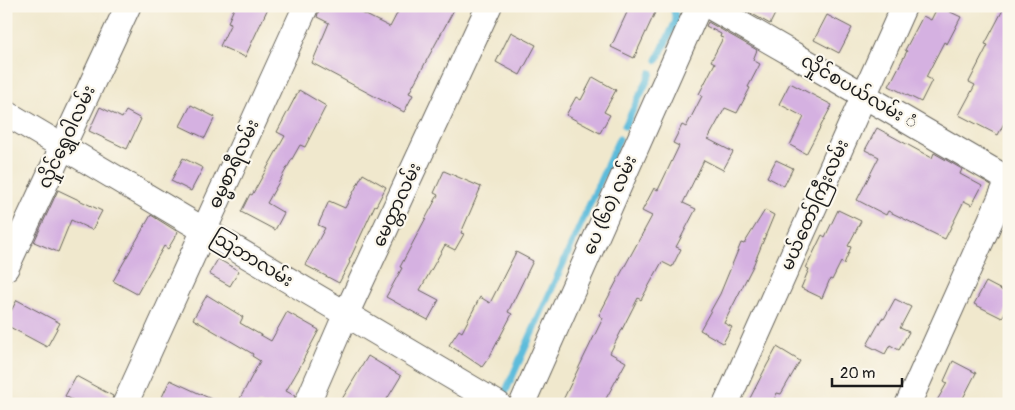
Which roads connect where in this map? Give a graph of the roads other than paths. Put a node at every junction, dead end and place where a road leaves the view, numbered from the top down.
1 (128, 6) edge
2 (306, 6) edge
3 (489, 6) edge
4 (699, 6) edge
5 (709, 6) edge
6 (904, 6) edge
7 (865, 96) junction
8 (6, 113) edge
9 (62, 148) junction
10 (1009, 179) edge
11 (203, 230) junction
12 (6, 268) edge
13 (346, 314) junction
14 (125, 404) edge
15 (307, 404) edge
16 (498, 404) edge
17 (522, 404) edge
18 (726, 404) edge
19 (908, 404) edge

1 - 9 street, လှိုင်ရွှေဝါလမ်း
2 - 11 street, ဓမ္မစာရီလမ်း
3 - 13 street, မေတ္တာလမ်း
4 - 17 street, ပေ (၆၀) လမ်း
5 - 7 street, လှိုင်စပယ်လမ်း ံ
6 - 7 street, မယ်တော်ကြီးလမ်း
7 - 10 street, လှိုင်စပယ်လမ်း ံ
7 - 18 street, မယ်တော်ကြီးလမ်း
8 - 9 street, သြဘာလမ်း
9 - 11 street, သြဘာလမ်း
9 - 12 street, လှိုင်ရွှေဝါလမ်း
10 - 19 street
11 - 13 street, သြဘာလမ်း
11 - 14 street, ဓမ္မစာရီလမ်း
13 - 15 street, မေတ္တာလမ်း
13 - 16 street, သြဘာလမ်း

